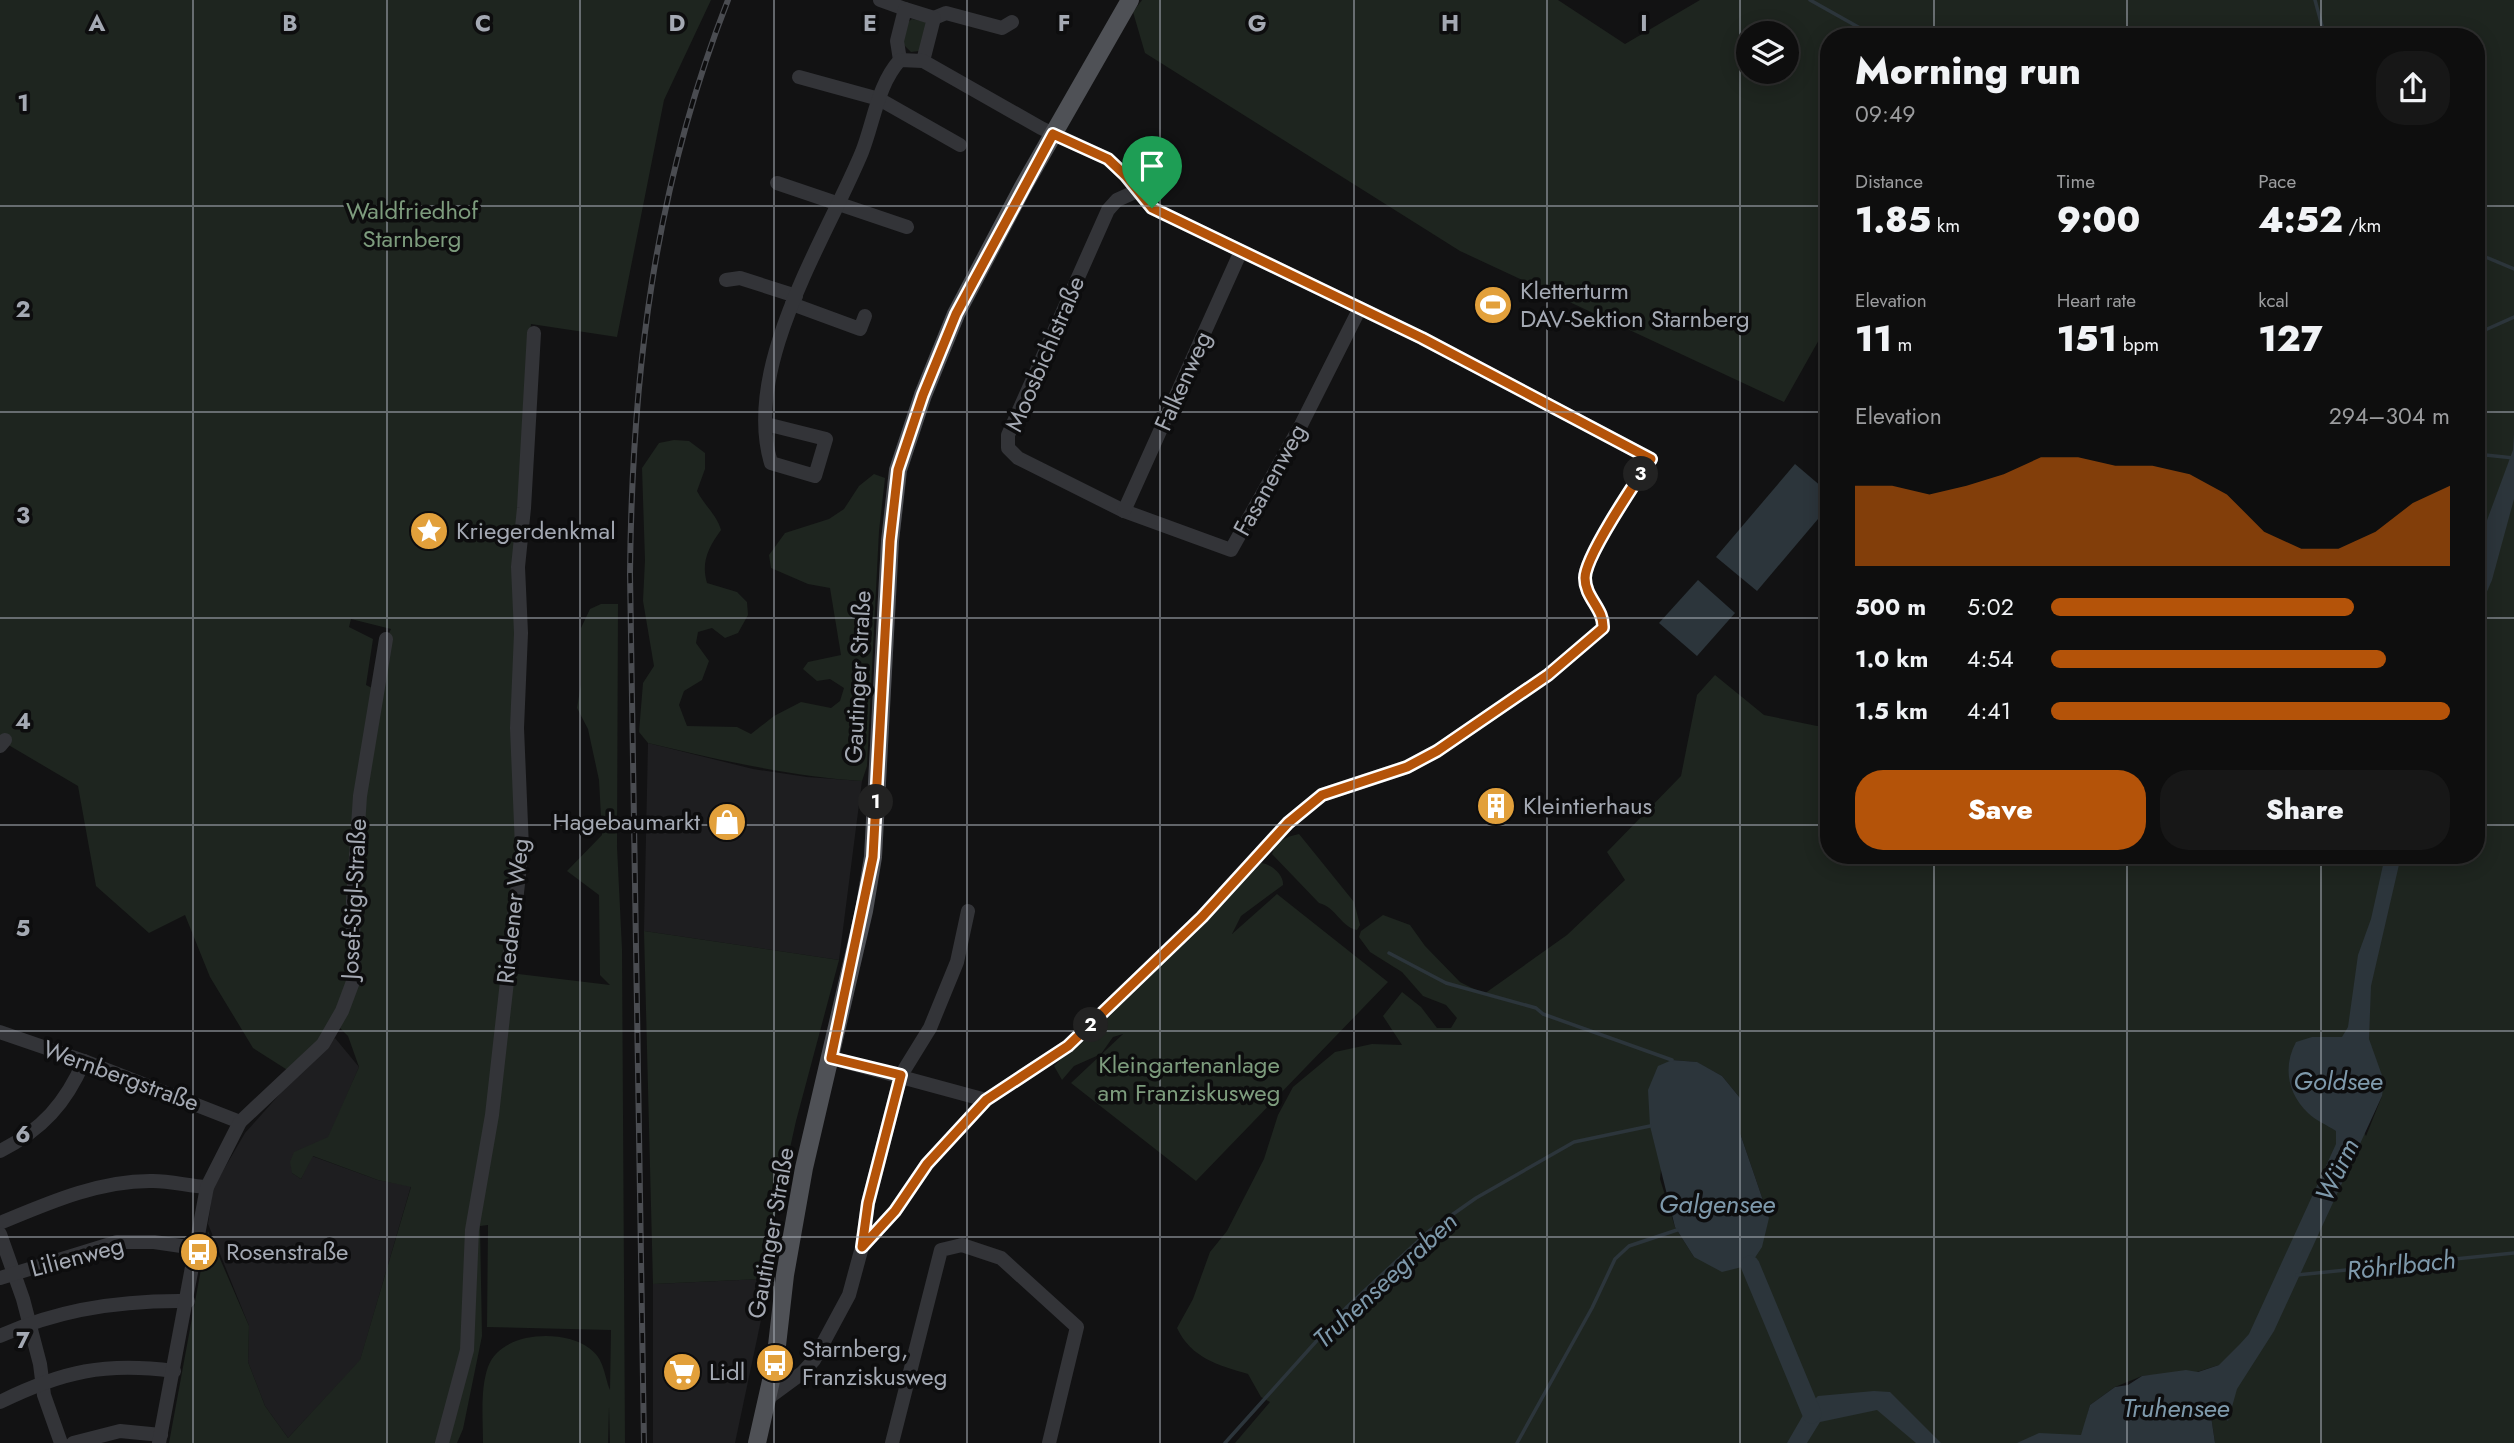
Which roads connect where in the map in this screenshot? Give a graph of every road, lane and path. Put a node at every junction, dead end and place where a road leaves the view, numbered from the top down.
1 (880, 0) edge
2 (1130, 0) edge
3 (905, 9) junction
4 (934, 18) junction
5 (1012, 22) dead end
6 (900, 60) junction
7 (923, 61) junction
8 (799, 77) dead end
9 (879, 99) junction
10 (1053, 134) junction
11 (960, 145) dead end
12 (777, 183) dead end
13 (1137, 191) junction
14 (838, 201) junction
15 (907, 227) dead end
16 (1241, 251) junction
17 (726, 280) dead end
18 (794, 300) junction
19 (1360, 308) junction
20 (865, 316) dead end
21 (534, 333) dead end
22 (766, 424) junction
23 (1124, 511) junction
24 (386, 639) dead end
25 (968, 911) dead end
26 (0, 1032) edge
27 (831, 1058) junction
28 (84, 1061) junction
29 (901, 1075) junction
30 (986, 1100) junction
31 (240, 1122) junction
32 (0, 1152) edge
33 (207, 1187) junction
34 (0, 1223) edge
35 (0, 1234) edge
36 (862, 1247) junction
37 (195, 1248) junction
38 (7, 1276) edge
39 (188, 1301) junction
40 (29, 1324) junction
41 (0, 1336) edge
42 (174, 1371) junction
43 (43, 1385) junction
44 (768, 1398) junction
45 (0, 1402) edge
46 (160, 1439) edge
47 (61, 1443) edge
48 (73, 1443) edge
49 (442, 1443) edge
50 (757, 1443) edge
51 (892, 1443) edge
52 (1049, 1443) edge

1 - 3 street
2 - 10 main road, Gautinger Straße
3 - 4 street
3 - 6 street
4 - 5 street
4 - 7 street
6 - 7 street
6 - 9 street
7 - 10 street
8 - 9 street
9 - 11 street
9 - 14 street
10 - 13 street
10 - 27 main road, Gautinger Straße
12 - 14 street
13 - 16 street
13 - 23 street, Moosbichlstraße
14 - 15 street
14 - 18 street
16 - 19 street
16 - 23 street, Falkenweg
17 - 18 street
18 - 20 street
18 - 22 street
19 - 23 street, Fasanenweg
19 - 30 street
21 - 49 street, Riedener Weg
22 - 22 street
24 - 31 street, Josef-Sigl-Straße
25 - 29 street
26 - 28 street, Wernbergstraße
27 - 29 street
27 - 44 main road, Gautinger Straße
28 - 31 street, Wernbergstraße
28 - 32 street
29 - 30 street
29 - 36 street
30 - 36 street
31 - 33 street, Josef-Sigl-Straße
33 - 34 street
33 - 37 street, Josef-Sigl-Straße
35 - 38 street
36 - 44 street
37 - 38 street, Lilienweg
37 - 39 street, Josef-Sigl-Straße
38 - 40 street
39 - 40 street
39 - 42 street, Josef-Sigl-Straße
40 - 41 street
40 - 43 street
42 - 43 street
42 - 46 street, Josef-Sigl-Straße
43 - 45 street
43 - 47 street
44 - 50 main road, Gautinger Straße
46 - 48 street
51 - 52 street

